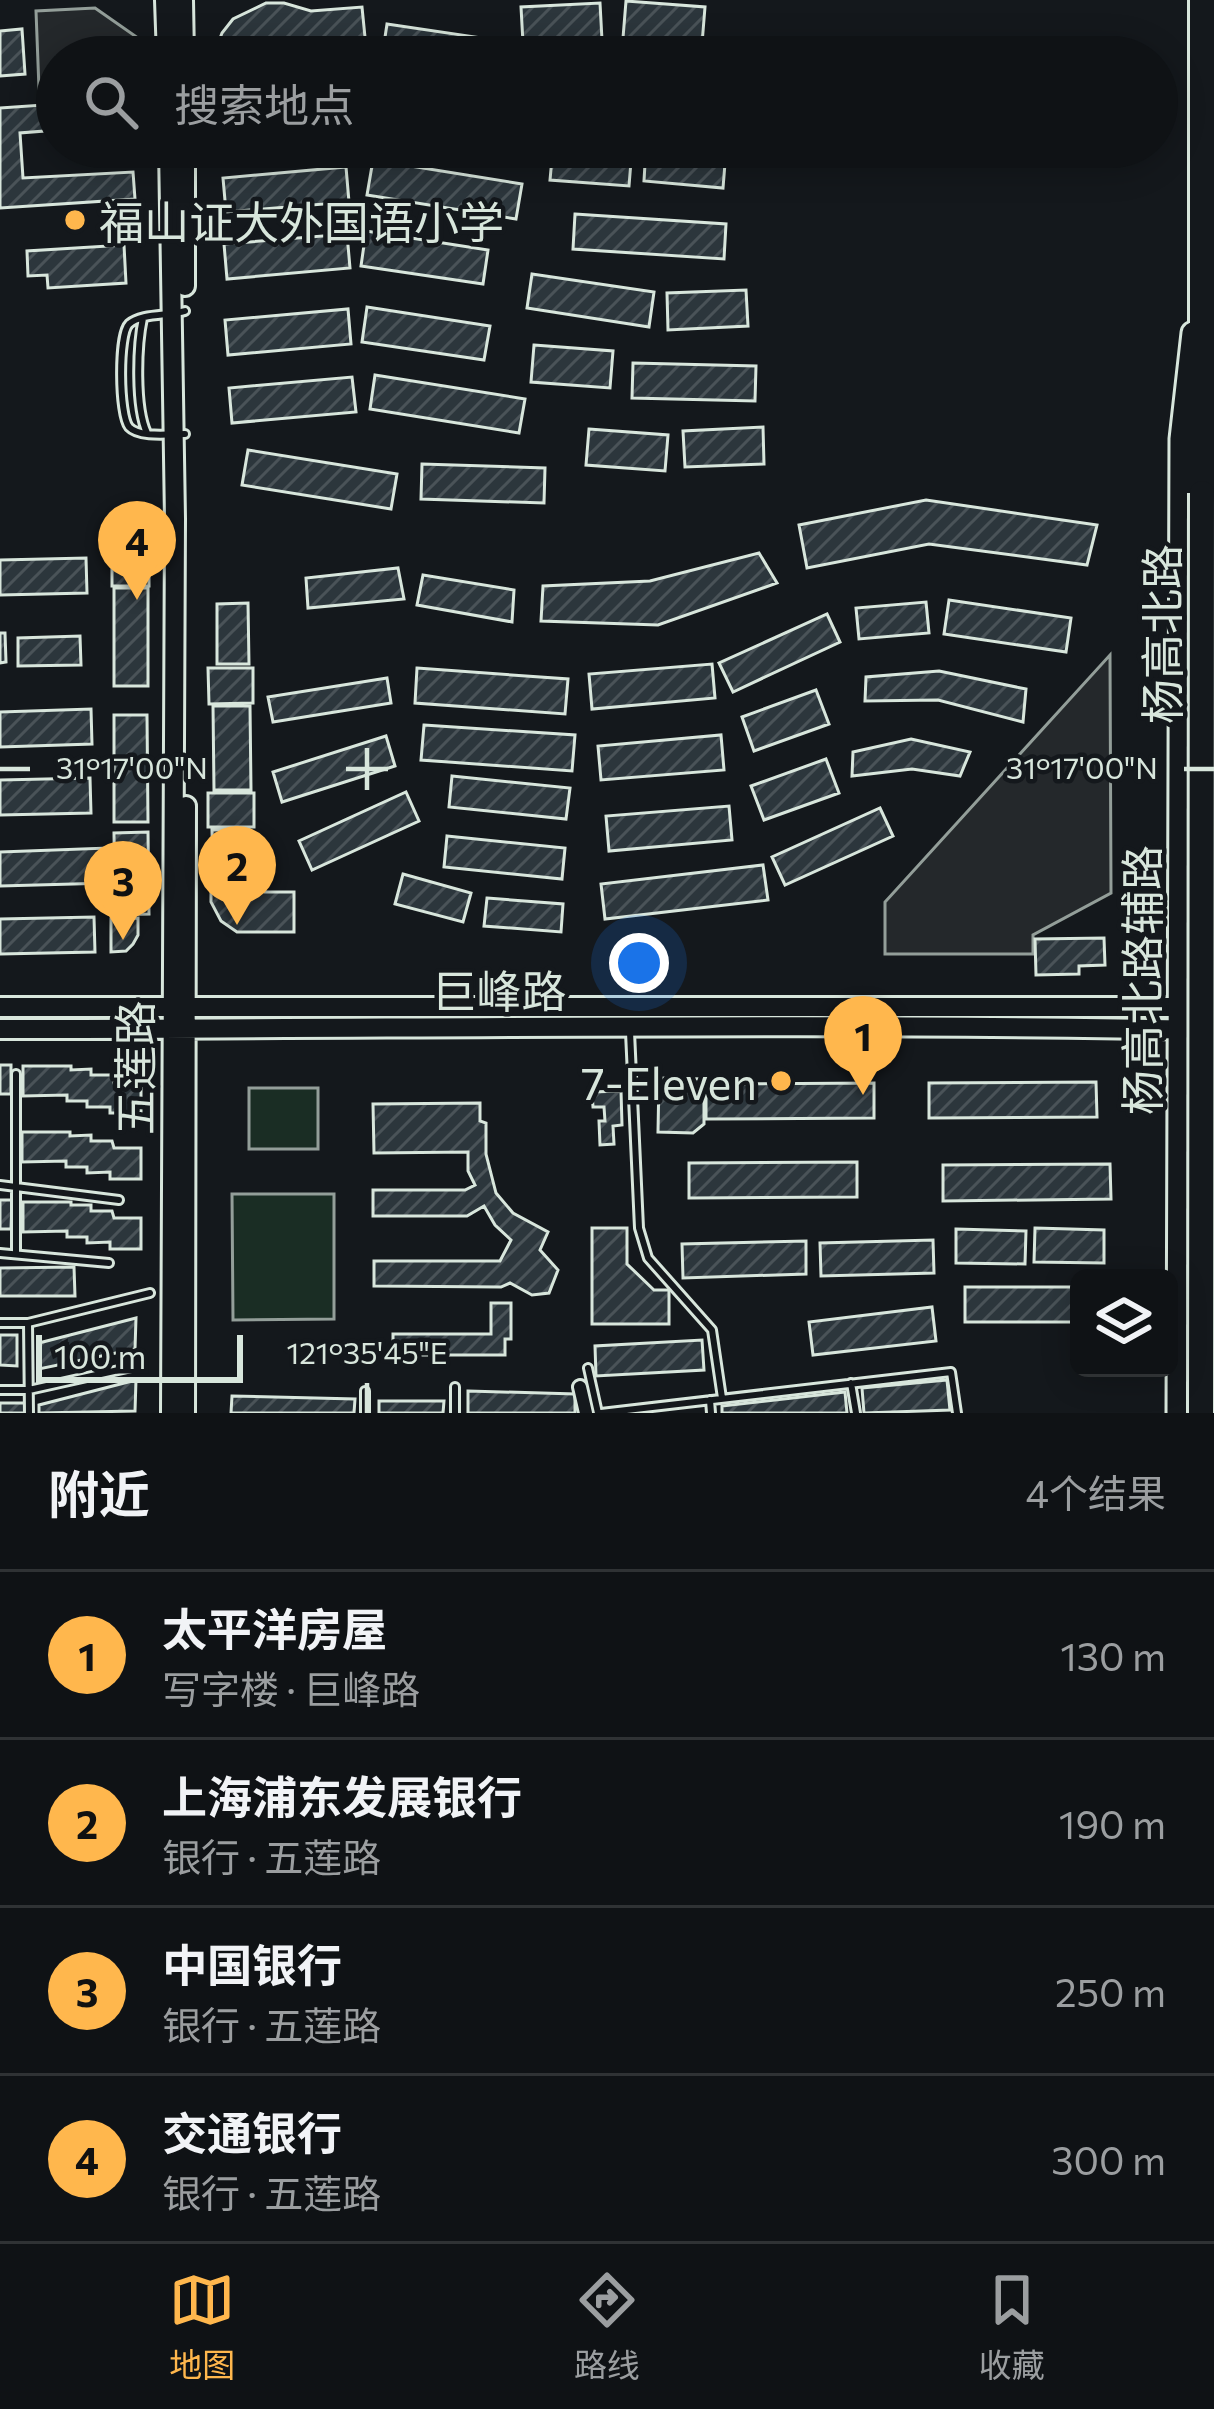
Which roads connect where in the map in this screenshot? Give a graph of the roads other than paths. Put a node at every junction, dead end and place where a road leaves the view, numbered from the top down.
1 (165, 0) edge
2 (183, 0) edge
3 (1202, 0) edge
4 (166, 36) edge
5 (184, 36) edge
6 (170, 168) edge
7 (183, 168) edge
8 (1202, 261) junction
9 (179, 313) junction
10 (143, 318) junction
11 (147, 433) junction
12 (180, 434) junction
13 (1214, 1006) edge
14 (0, 1007) edge
15 (179, 1007) junction
16 (1178, 1018) junction
17 (630, 1028) junction
18 (0, 1029) edge
19 (178, 1029) junction
20 (1214, 1030) edge
21 (16, 1074) dead end
22 (0, 1185) edge
23 (16, 1185) junction
24 (119, 1200) dead end
25 (0, 1253) edge
26 (16, 1253) junction
27 (109, 1263) dead end
28 (150, 1293) dead end
29 (0, 1323) edge
30 (28, 1323) junction
31 (132, 1366) dead end
32 (588, 1368) dead end
33 (850, 1383) junction
34 (454, 1387) dead end
35 (580, 1387) dead end
36 (0, 1390) edge
37 (29, 1390) junction
38 (365, 1391) dead end
39 (722, 1398) junction
40 (710, 1400) junction
41 (29, 1413) edge
42 (171, 1413) edge
43 (185, 1413) edge
44 (365, 1413) edge
45 (455, 1413) edge
46 (586, 1413) edge
47 (599, 1413) edge
48 (711, 1413) edge
49 (856, 1413) edge
50 (957, 1413) edge
51 (1178, 1413) edge
52 (1201, 1413) edge

1 - 4 main road
2 - 5 main road
3 - 8 highway, 杨高北路
6 - 9 main road, 五莲路
7 - 9 main road, 五莲路
8 - 16 main road, 杨高北路辅路
8 - 52 highway, 杨高北路, bridge
9 - 10 lane
9 - 12 main road, 五莲路
10 - 11 lane
10 - 11 lane
11 - 12 lane
12 - 15 main road, 五莲路
13 - 16 main road, 巨峰路
14 - 15 main road, 巨峰路
15 - 16 main road, 巨峰路
15 - 19 main road, 五莲路
16 - 17 main road, 巨峰路
16 - 20 main road, 巨峰路
16 - 51 main road, 杨高北路辅路
17 - 19 main road, 巨峰路
17 - 39 lane
18 - 19 main road, 巨峰路
19 - 42 main road, 五莲路
19 - 43 main road, 五莲路
21 - 23 lane
22 - 23 lane
23 - 24 lane
23 - 26 lane
25 - 26 lane
26 - 27 lane
28 - 30 lane
29 - 30 lane
30 - 37 lane
31 - 37 lane
32 - 47 lane
33 - 39 lane
33 - 49 lane
33 - 50 lane
34 - 45 lane
35 - 46 street
36 - 37 lane
37 - 41 lane
38 - 44 lane
39 - 40 lane
40 - 47 lane
40 - 48 lane

